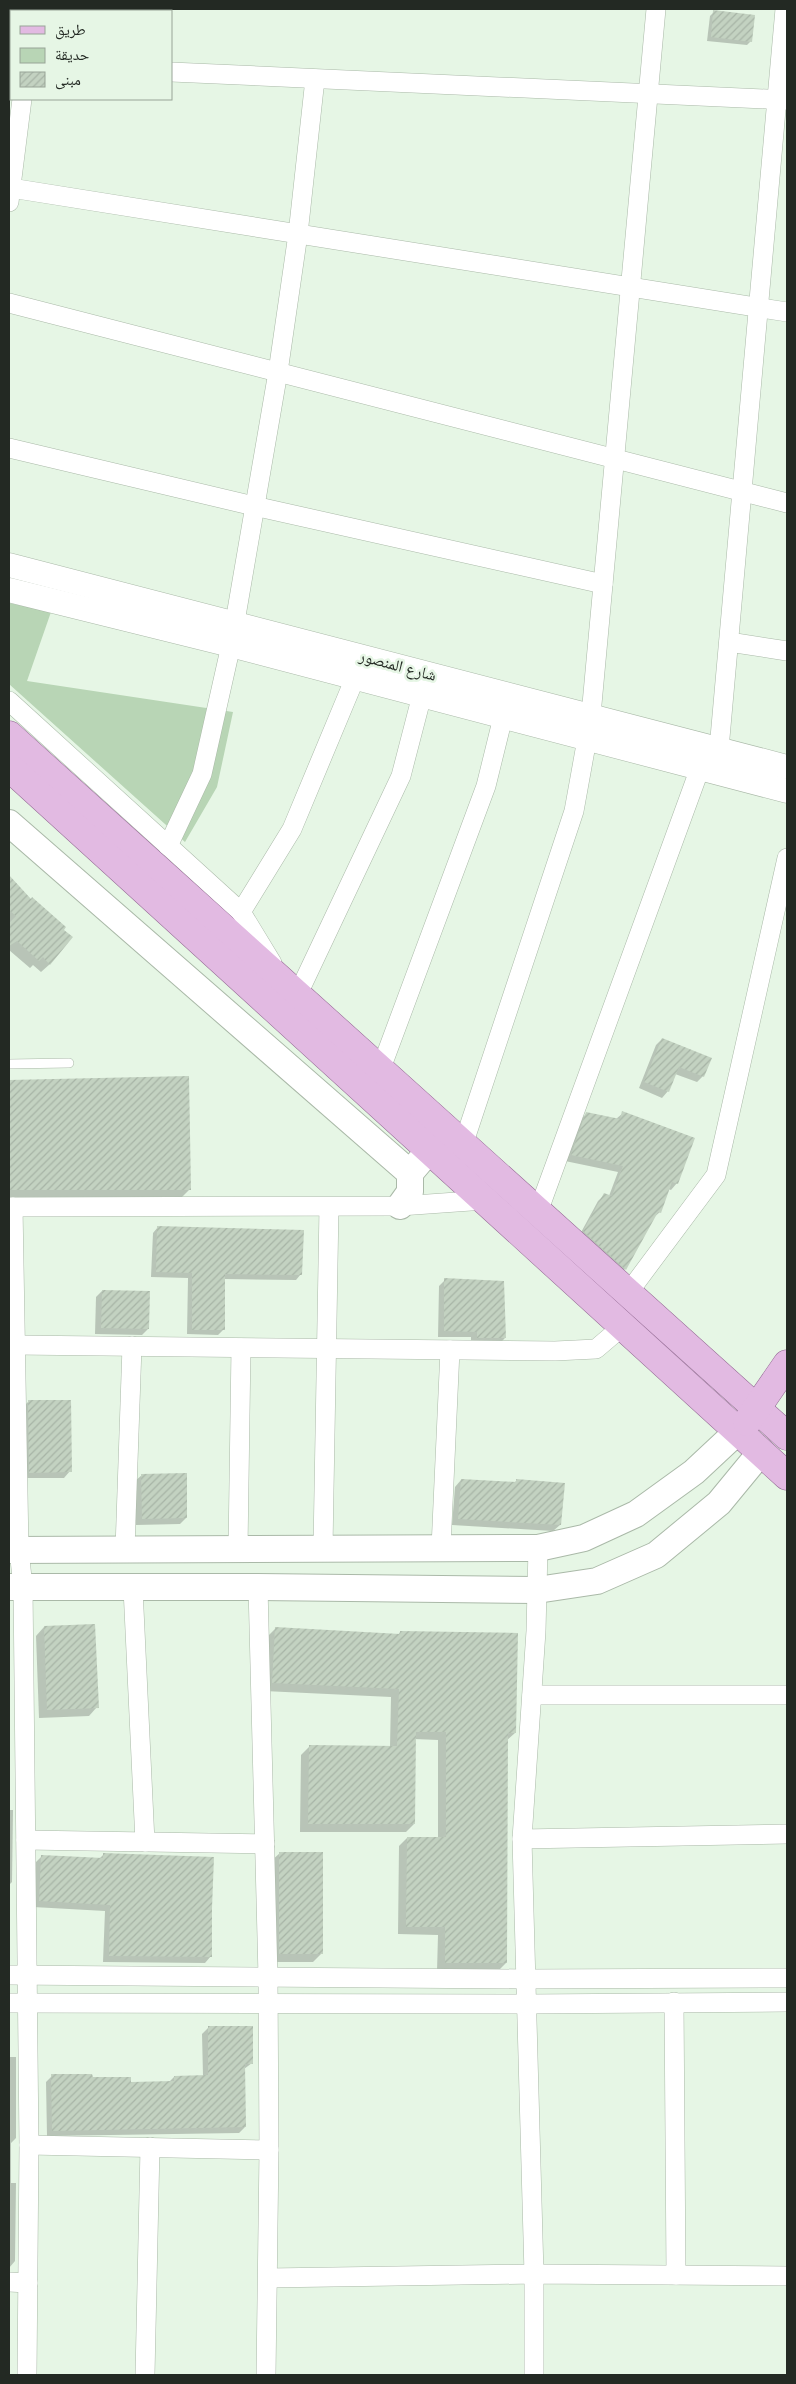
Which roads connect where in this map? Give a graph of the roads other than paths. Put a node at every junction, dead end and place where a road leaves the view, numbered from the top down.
1 (656, 9) edge
2 (785, 9) edge
3 (172, 72) edge
4 (315, 79) junction
5 (648, 95) junction
6 (782, 99) edge
7 (22, 100) edge
8 (10, 195) edge
9 (298, 234) junction
10 (630, 287) junction
11 (9, 303) edge
12 (758, 308) junction
13 (787, 312) edge
14 (278, 372) junction
15 (9, 448) edge
16 (615, 458) junction
17 (742, 493) junction
18 (787, 503) edge
19 (254, 506) junction
20 (9, 564) edge
21 (603, 584) junction
22 (9, 590) edge
23 (232, 634) junction
24 (729, 642) junction
25 (787, 651) edge
26 (355, 678) junction
27 (422, 695) junction
28 (9, 701) edge
29 (591, 715) junction
30 (503, 716) junction
31 (9, 735) edge
32 (587, 739) junction
33 (720, 749) junction
34 (9, 767) edge
35 (787, 767) edge
36 (700, 768) junction
37 (787, 791) edge
38 (9, 823) edge
39 (168, 846) junction
40 (787, 858) edge
41 (241, 912) junction
42 (230, 951) junction
43 (292, 992) junction
44 (69, 1063) dead end
45 (9, 1064) edge
46 (380, 1071) junction
47 (463, 1144) junction
48 (430, 1149) junction
49 (410, 1173) junction
50 (485, 1200) junction
51 (400, 1206) junction
52 (11, 1207) edge
53 (329, 1207) junction
54 (538, 1212) junction
55 (628, 1293) junction
56 (623, 1326) junction
57 (15, 1345) junction
58 (132, 1346) junction
59 (241, 1348) junction
60 (326, 1348) junction
61 (450, 1350) junction
62 (787, 1364) edge
63 (758, 1408) junction
64 (785, 1427) edge
65 (739, 1430) junction
66 (761, 1452) junction
67 (787, 1476) edge
68 (323, 1548) junction
69 (442, 1548) junction
70 (538, 1548) junction
71 (124, 1549) junction
72 (238, 1549) junction
73 (14, 1550) edge
74 (258, 1587) junction
75 (16, 1588) edge
76 (134, 1588) junction
77 (536, 1590) junction
78 (532, 1695) junction
79 (787, 1695) edge
80 (787, 1834) edge
81 (522, 1839) junction
82 (26, 1840) junction
83 (145, 1842) junction
84 (265, 1844) junction
85 (28, 1975) junction
86 (9, 1976) edge
87 (268, 1977) junction
88 (787, 1978) edge
89 (526, 1979) junction
90 (674, 2002) junction
91 (787, 2002) edge
92 (9, 2003) edge
93 (28, 2003) junction
94 (268, 2003) junction
95 (528, 2004) junction
96 (29, 2145) junction
97 (150, 2147) junction
98 (269, 2150) junction
99 (534, 2274) junction
100 (676, 2275) junction
101 (787, 2276) edge
102 (268, 2278) junction
103 (9, 2282) edge
104 (28, 2283) junction
105 (27, 2375) edge
106 (145, 2375) edge
107 (266, 2375) edge
108 (534, 2375) edge

1 - 5 street
2 - 6 street
3 - 4 street
4 - 5 street
4 - 9 street
5 - 6 street
5 - 10 street
6 - 12 street
7 - 8 street
8 - 9 street
9 - 10 street
9 - 14 street
10 - 12 street
10 - 16 street
11 - 14 street
12 - 13 street
12 - 17 street
14 - 16 street
14 - 19 street
15 - 19 street
16 - 17 street
16 - 21 street
17 - 18 street
17 - 24 street
19 - 21 street
19 - 23 street
20 - 23 street, شارع المنصور
21 - 29 street
22 - 23 street, شارع المنصور
23 - 26 street, شارع المنصور
23 - 29 street, شارع المنصور
23 - 39 street
24 - 25 street
24 - 33 street
26 - 27 street, شارع المنصور
26 - 41 street
27 - 30 street, شارع المنصور
27 - 43 street
28 - 39 street
29 - 32 street
29 - 33 street, شارع المنصور
30 - 32 street, شارع المنصور
30 - 46 street
31 - 42 main road
32 - 36 street, شارع المنصور
32 - 47 street
33 - 35 street, شارع المنصور
34 - 42 main road
36 - 37 street, شارع المنصور
36 - 54 street
38 - 49 main road
39 - 41 street
40 - 55 street
41 - 43 street
42 - 43 main road
42 - 48 main road
43 - 46 main road
44 - 45 lane
46 - 47 main road
47 - 54 main road
48 - 49 main road
48 - 50 main road
49 - 51 main road
50 - 51 street
50 - 56 main road
51 - 53 street
52 - 53 street
52 - 57 street
53 - 60 street
54 - 55 main road
55 - 63 main road
56 - 61 street
56 - 65 main road
57 - 58 street
57 - 73 street
58 - 59 street
58 - 71 street
59 - 60 street
59 - 72 street
60 - 61 street
60 - 68 street
61 - 69 street
62 - 63 main road
63 - 64 main road
63 - 65 main road
64 - 66 main road
65 - 66 main road
65 - 70 main road
66 - 67 main road
66 - 77 main road
68 - 69 main road
68 - 72 main road
69 - 70 main road
70 - 77 street
71 - 72 main road
71 - 73 main road
73 - 75 street
74 - 76 main road
74 - 77 main road
74 - 84 street
75 - 76 main road
75 - 82 street
76 - 83 street
77 - 78 street
78 - 79 street
78 - 81 street
80 - 81 street
81 - 89 street
82 - 83 street
82 - 85 street
83 - 84 street
84 - 87 street
85 - 86 street
85 - 87 street
85 - 93 street
87 - 89 street
87 - 94 street
88 - 89 street
89 - 95 street
90 - 91 street
90 - 95 street
90 - 100 street
92 - 93 street
93 - 94 street
93 - 96 street
94 - 95 street
94 - 98 street
95 - 99 street
96 - 97 street
96 - 104 street
97 - 98 street
97 - 106 street
98 - 102 street
99 - 100 street
99 - 102 street
99 - 108 street
100 - 101 street
102 - 107 street
103 - 104 street
104 - 105 street

